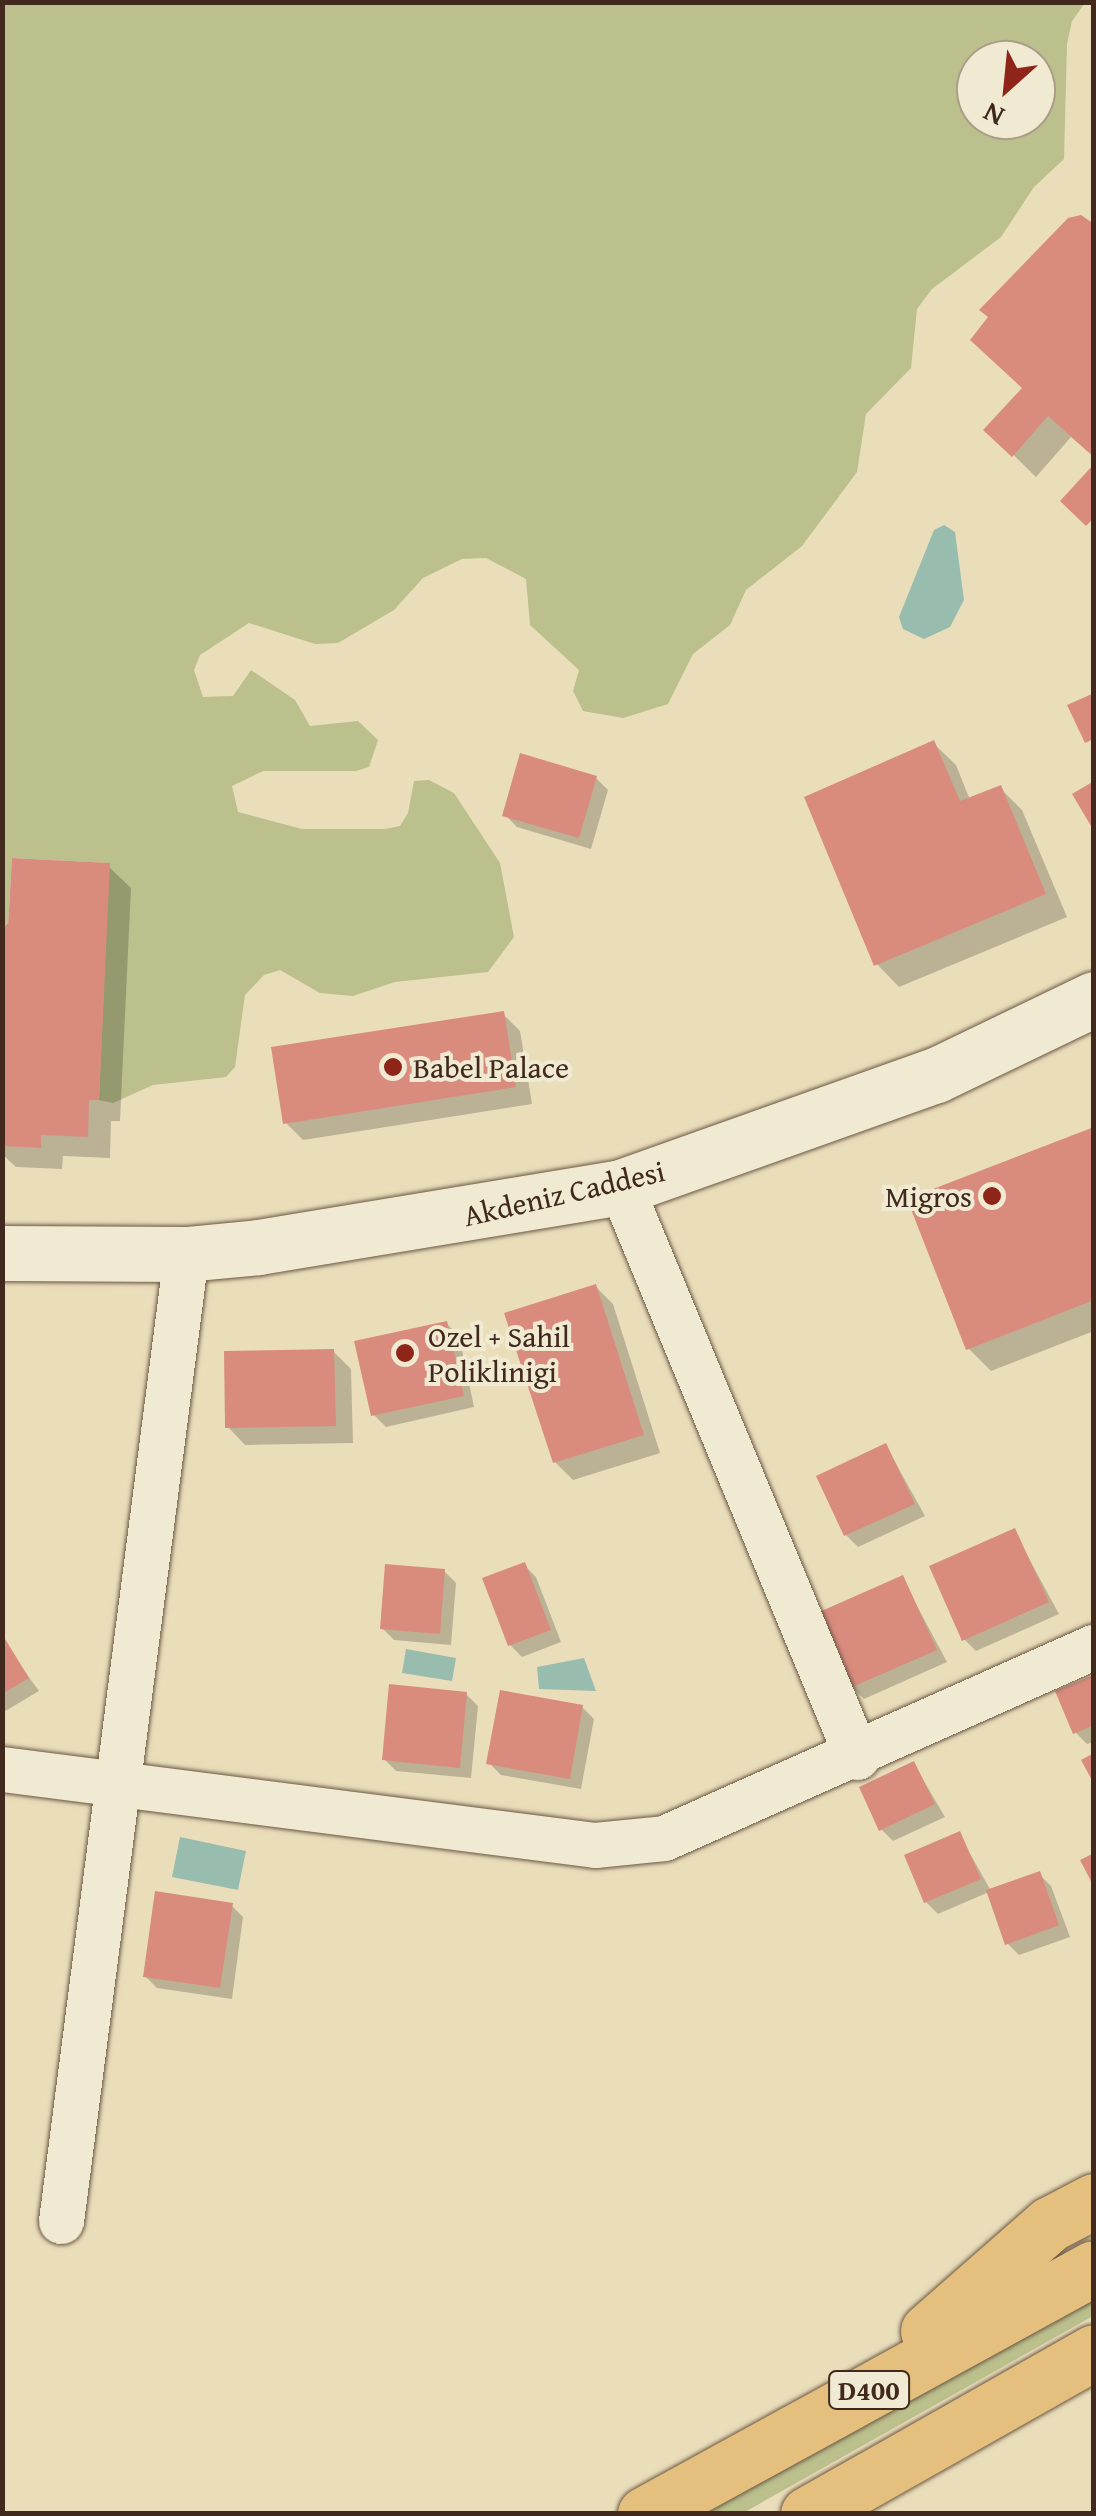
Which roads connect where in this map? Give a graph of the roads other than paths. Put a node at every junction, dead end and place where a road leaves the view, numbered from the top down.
1 (1094, 999) edge
2 (621, 1187) junction
3 (2, 1252) edge
4 (186, 1254) junction
5 (1094, 1646) edge
6 (857, 1757) junction
7 (2, 1768) edge
8 (118, 1782) junction
9 (1094, 2201) edge
10 (61, 2222) dead end
11 (1094, 2268) edge
12 (1094, 2352) edge
13 (846, 2403) junction
14 (645, 2514) edge
15 (808, 2514) edge

1 - 2 main road, Akdeniz Caddesi
2 - 4 main road, Akdeniz Caddesi
2 - 6 street
3 - 4 main road, Akdeniz Caddesi
4 - 8 street
5 - 6 street
6 - 8 street
7 - 8 street
8 - 10 street
9 - 13 highway, D400
11 - 13 highway, D400
12 - 15 highway, D400
13 - 14 highway, D400

